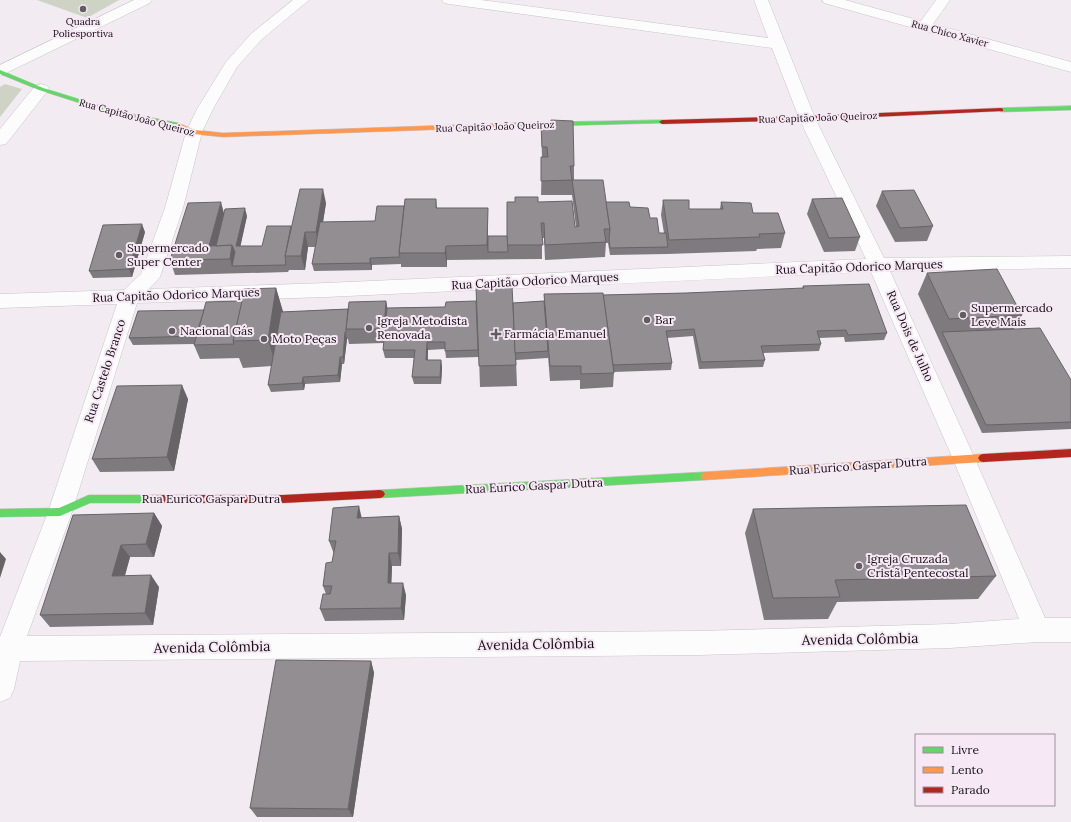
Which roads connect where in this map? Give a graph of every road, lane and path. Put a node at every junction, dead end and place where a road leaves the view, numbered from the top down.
1 (145, 0) edge
2 (302, 0) edge
3 (449, 0) edge
4 (760, 0) edge
5 (829, 0) edge
6 (943, 0) edge
7 (493, 3) edge
8 (925, 26) junction
9 (778, 44) junction
10 (1071, 67) edge
11 (0, 72) edge
12 (41, 89) junction
13 (1071, 108) edge
14 (807, 118) junction
15 (194, 132) junction
16 (0, 140) edge
17 (1071, 262) edge
18 (878, 265) junction
19 (129, 297) junction
20 (0, 301) edge
21 (1071, 453) edge
22 (964, 459) junction
23 (60, 512) junction
24 (0, 513) edge
25 (1037, 630) junction
26 (1071, 630) edge
27 (5, 649) edge
28 (0, 689) edge

1 - 11 street
2 - 15 street
3 - 7 street
4 - 9 street, Rua Dois de Julho
5 - 8 street, Rua Chico Xavier
6 - 8 street
7 - 9 street
8 - 10 street, Rua Chico Xavier
9 - 14 street, Rua Dois de Julho
11 - 12 street, Rua Capitão João Queiroz
12 - 15 street, Rua Capitão João Queiroz
12 - 16 street
13 - 14 street, Rua Capitão João Queiroz
14 - 15 street, Rua Capitão João Queiroz
14 - 18 street, Rua Dois de Julho
15 - 19 street
17 - 18 street, Rua Capitão Odorico Marques
18 - 19 street, Rua Capitão Odorico Marques
18 - 22 street, Rua Dois de Julho
19 - 20 street, Rua Capitão Odorico Marques
19 - 23 street, Rua Castelo Branco
21 - 22 street, Rua Eurico Gaspar Dutra
22 - 23 street, Rua Eurico Gaspar Dutra
22 - 25 street, Rua Dois de Julho
23 - 24 street, Rua Eurico Gaspar Dutra
23 - 27 street, Rua Castelo Branco
25 - 26 street, Avenida Colômbia
25 - 27 street, Avenida Colômbia
27 - 28 street, Rua Castelo Branco

